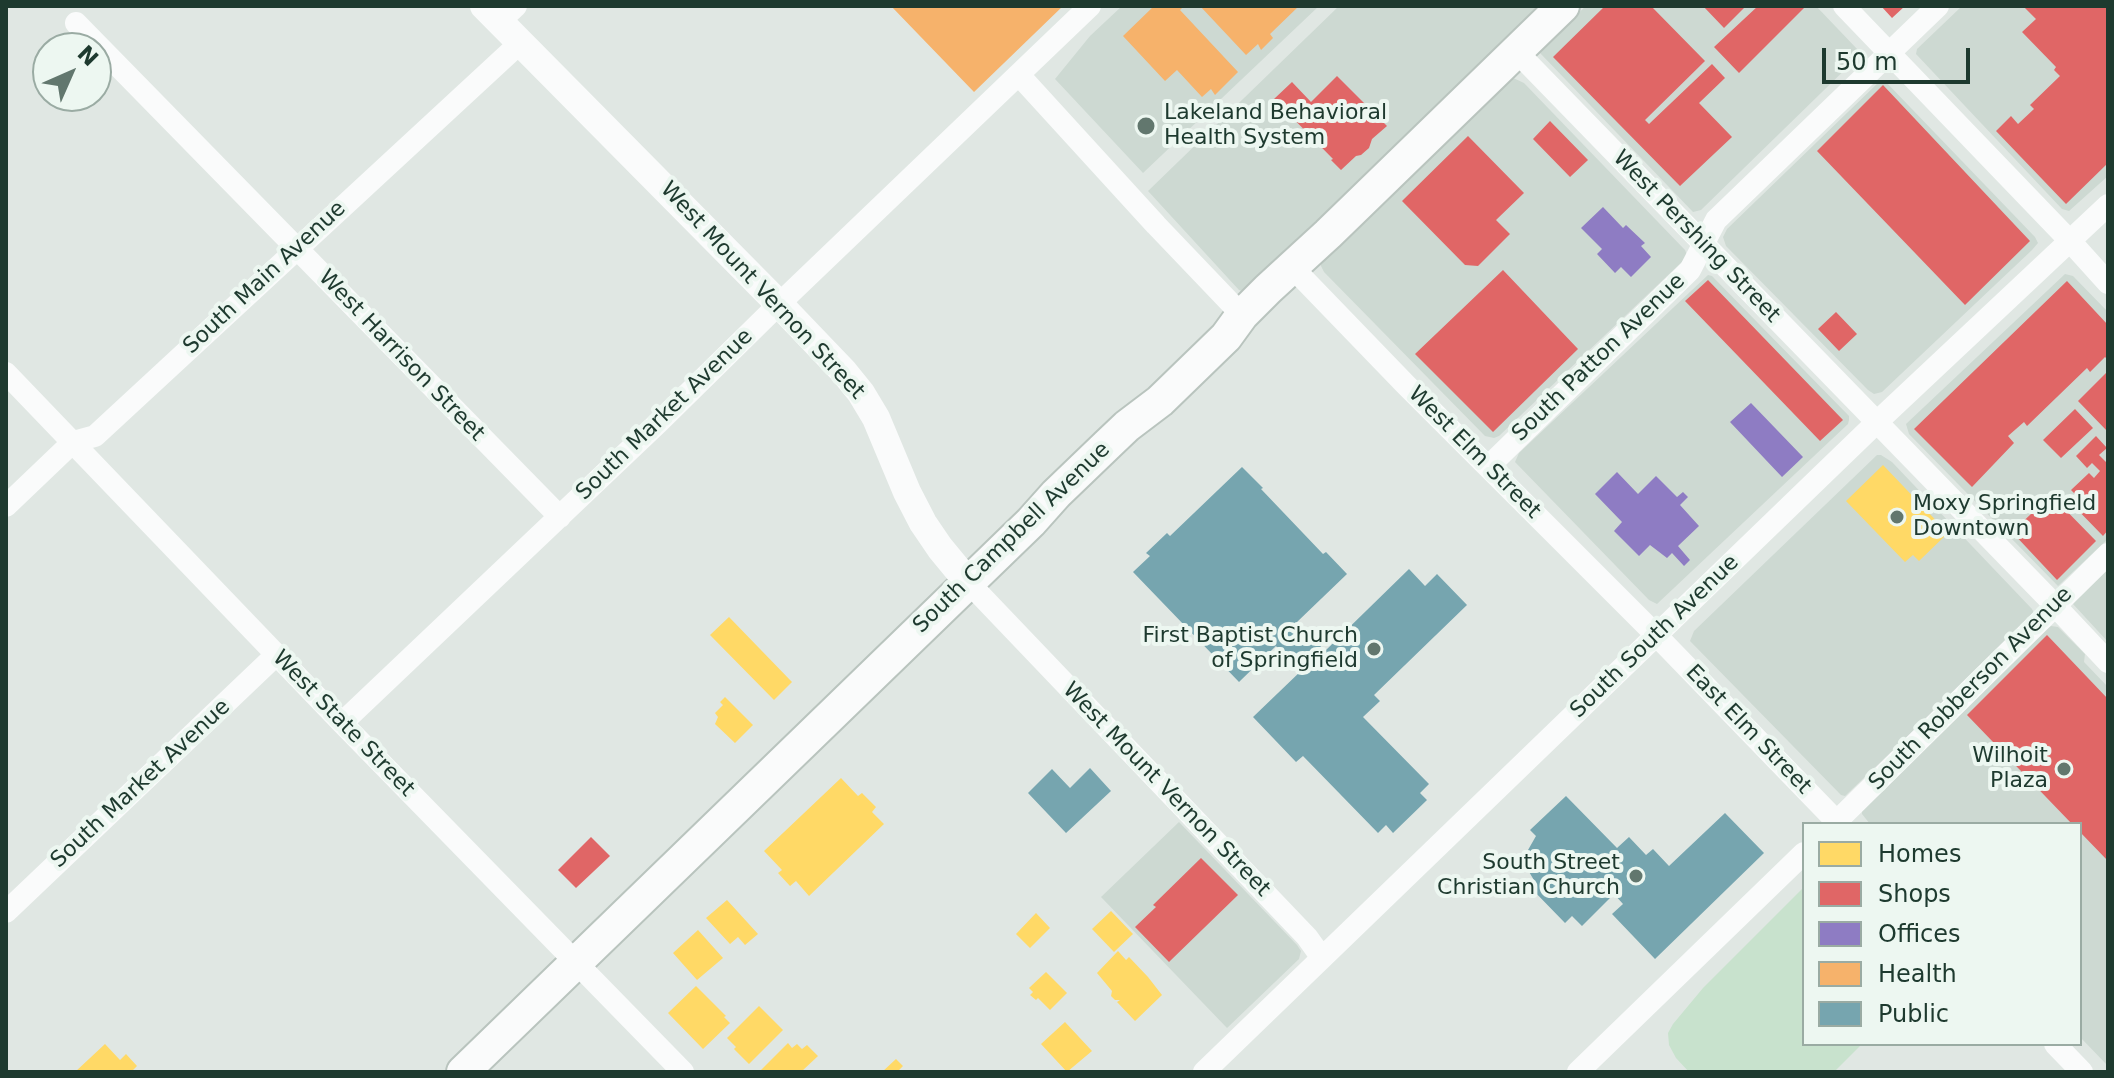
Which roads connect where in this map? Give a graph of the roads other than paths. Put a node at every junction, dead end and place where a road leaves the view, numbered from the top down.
1 (1090, 6) edge
2 (1563, 6) edge
3 (1844, 6) edge
4 (1938, 6) edge
5 (500, 11) edge
6 (76, 23) dead end
7 (520, 43) junction
8 (1516, 51) junction
9 (1889, 53) junction
10 (1019, 75) junction
11 (2108, 205) edge
12 (2070, 241) junction
13 (1703, 244) junction
14 (296, 249) junction
15 (1293, 268) junction
16 (2108, 283) edge
17 (779, 304) junction
18 (1242, 315) junction
19 (6, 373) edge
20 (1877, 422) junction
21 (73, 442) junction
22 (1488, 467) junction
23 (6, 506) edge
24 (560, 517) junction
25 (2108, 554) edge
26 (968, 582) junction
27 (2055, 605) junction
28 (1657, 636) junction
29 (276, 655) junction
30 (2108, 662) edge
31 (342, 723) junction
32 (1835, 822) edge
33 (1837, 822) edge
34 (1802, 855) edge
35 (6, 912) edge
36 (1322, 958) junction
37 (577, 963) junction
38 (2057, 1046) edge
39 (463, 1072) edge
40 (683, 1072) edge
41 (1204, 1072) edge
42 (1578, 1072) edge
43 (2082, 1072) edge

1 - 10 street, South Market Avenue
2 - 8 main road, South Campbell Avenue
3 - 9 street
4 - 9 street, South Patton Avenue
5 - 7 street, West Mount Vernon Street
6 - 14 street, West Harrison Street
7 - 14 street, South Main Avenue
7 - 17 street, West Mount Vernon Street
8 - 13 street, West Pershing Street
8 - 15 main road, South Campbell Avenue
9 - 12 street
9 - 13 street, South Patton Avenue
10 - 17 street, South Market Avenue
10 - 18 street
11 - 12 street, South South Avenue
12 - 16 street
12 - 20 street, South South Avenue
13 - 20 street, West Pershing Street
13 - 22 street, South Patton Avenue
14 - 21 street, South Main Avenue
14 - 24 street, West Harrison Street
15 - 18 main road, South Campbell Avenue
15 - 22 street, West Elm Street
17 - 24 street, South Market Avenue
17 - 26 street, West Mount Vernon Street
18 - 26 main road, South Campbell Avenue
19 - 21 street, West State Street
20 - 27 street, West Pershing Street
20 - 28 street, South South Avenue
21 - 23 street, South Main Avenue
21 - 29 street, West State Street
22 - 28 street, West Elm Street
24 - 31 street, South Market Avenue
25 - 27 street, South Robberson Avenue
26 - 36 street, West Mount Vernon Street
26 - 37 main road, South Campbell Avenue
27 - 30 street, West Pershing Street
27 - 33 street, South Robberson Avenue
28 - 32 street, East Elm Street
28 - 36 street, South South Avenue
29 - 31 street, West State Street
29 - 35 street, South Market Avenue
31 - 37 street, West State Street
34 - 42 street
36 - 41 street, South South Avenue
37 - 39 main road, South Campbell Avenue
37 - 40 street, West State Street
38 - 43 street

